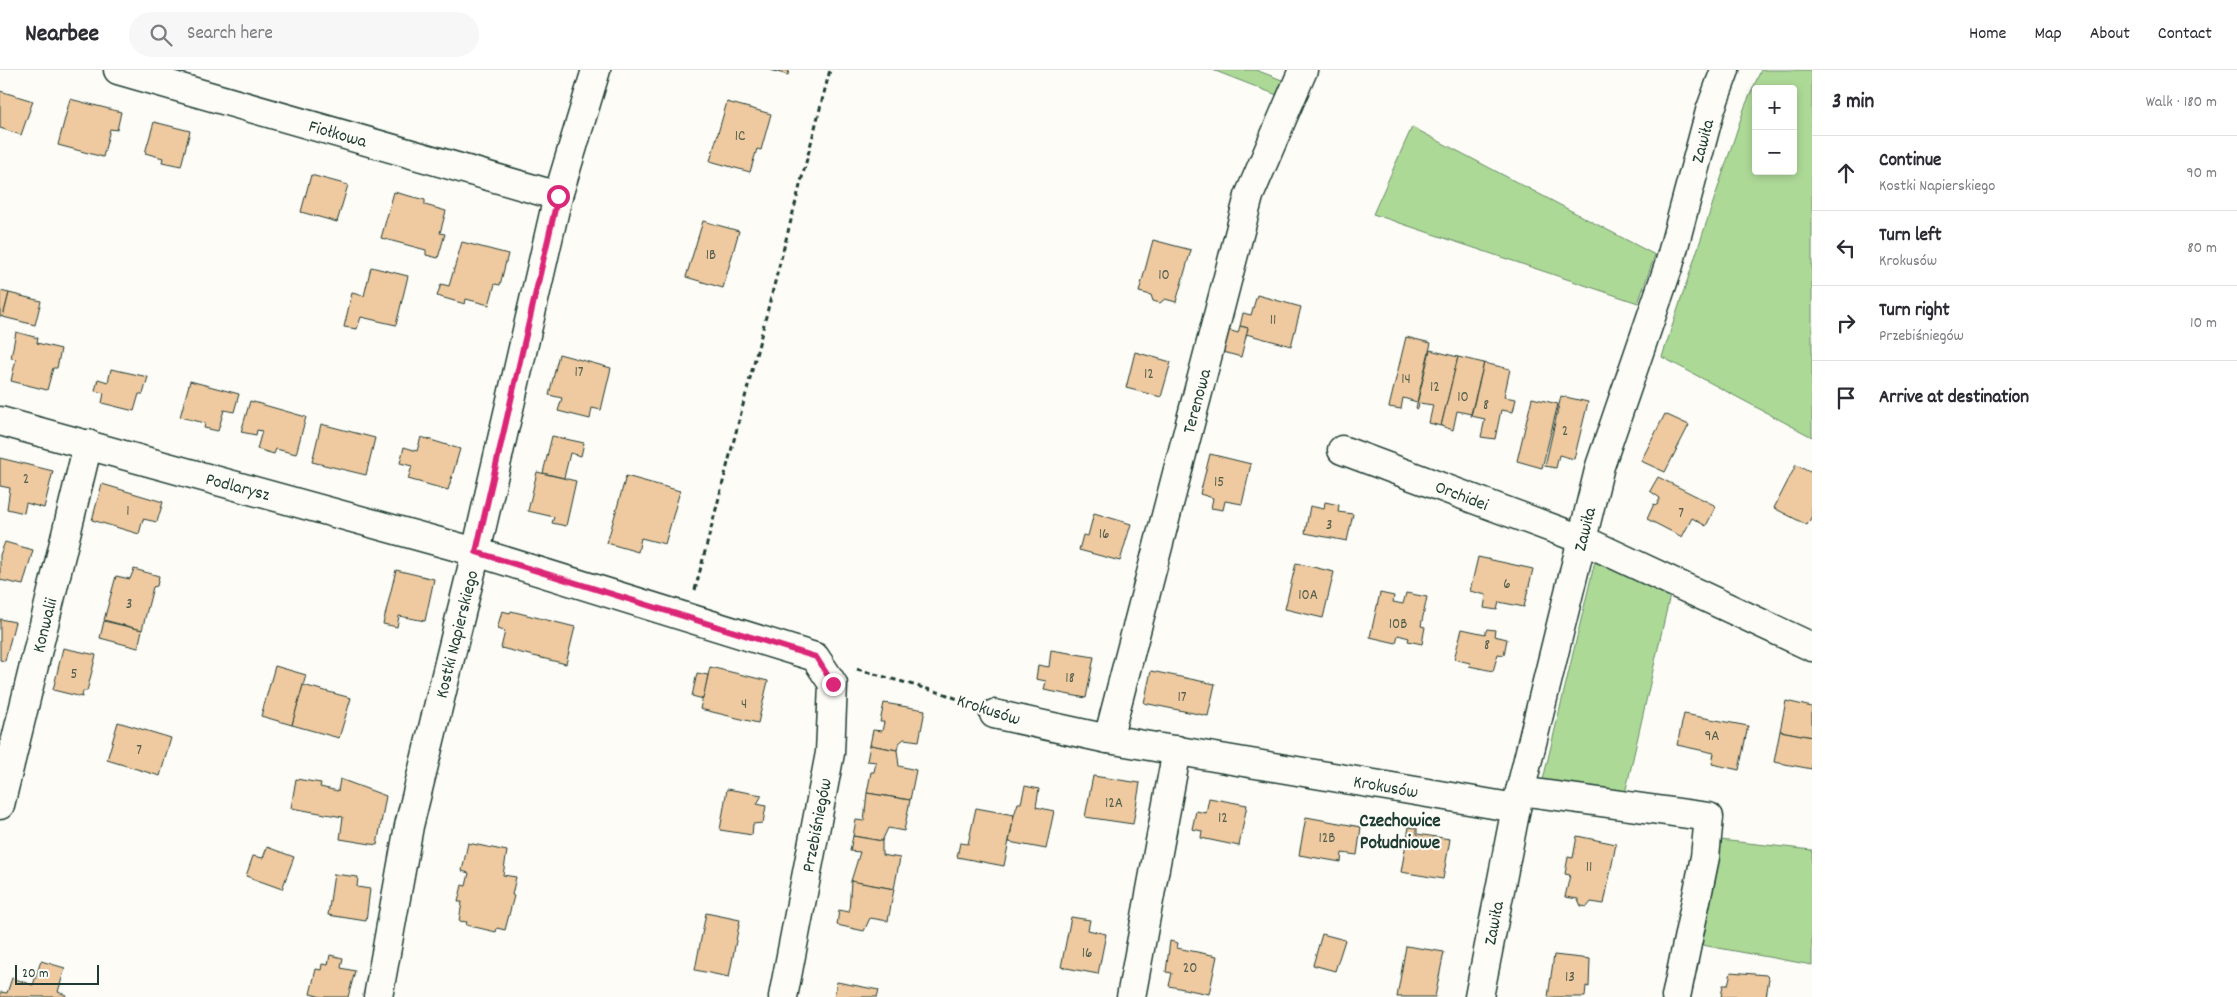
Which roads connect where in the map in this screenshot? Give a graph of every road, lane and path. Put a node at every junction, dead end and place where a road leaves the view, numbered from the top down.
1 (118, 70) edge
2 (596, 70) edge
3 (830, 70) edge
4 (1303, 70) edge
5 (1725, 70) edge
6 (558, 196) junction
7 (0, 421) edge
8 (88, 444) junction
9 (1342, 450) dead end
10 (1582, 539) junction
11 (476, 552) junction
12 (688, 618) junction
13 (1812, 647) edge
14 (816, 657) junction
15 (994, 714) joint
16 (1108, 738) junction
17 (1177, 750) junction
18 (1518, 799) junction
19 (0, 805) edge
20 (378, 997) edge
21 (784, 997) edge
22 (1131, 997) edge
23 (1479, 997) edge
24 (1676, 997) edge

1 - 6 street, Fiołkowa
2 - 6 street, Kostki Napierskiego
3 - 12 path
4 - 16 street, Terenowa
5 - 10 street, Zawiła
6 - 11 street, Kostki Napierskiego
7 - 8 street, Podlarysz
8 - 11 street, Podlarysz
8 - 19 street, Konwalii
9 - 10 street, Orchidei
10 - 13 street, Orchidei
10 - 18 street, Zawiła
11 - 12 street
11 - 20 street, Kostki Napierskiego
12 - 14 street
14 - 15 path, Krokusów
14 - 21 street, Przebiśniegów
15 - 16 street, Krokusów
16 - 17 street, Krokusów
17 - 18 street, Krokusów
17 - 22 street
18 - 23 street, Zawiła
18 - 24 street, Krokusów

